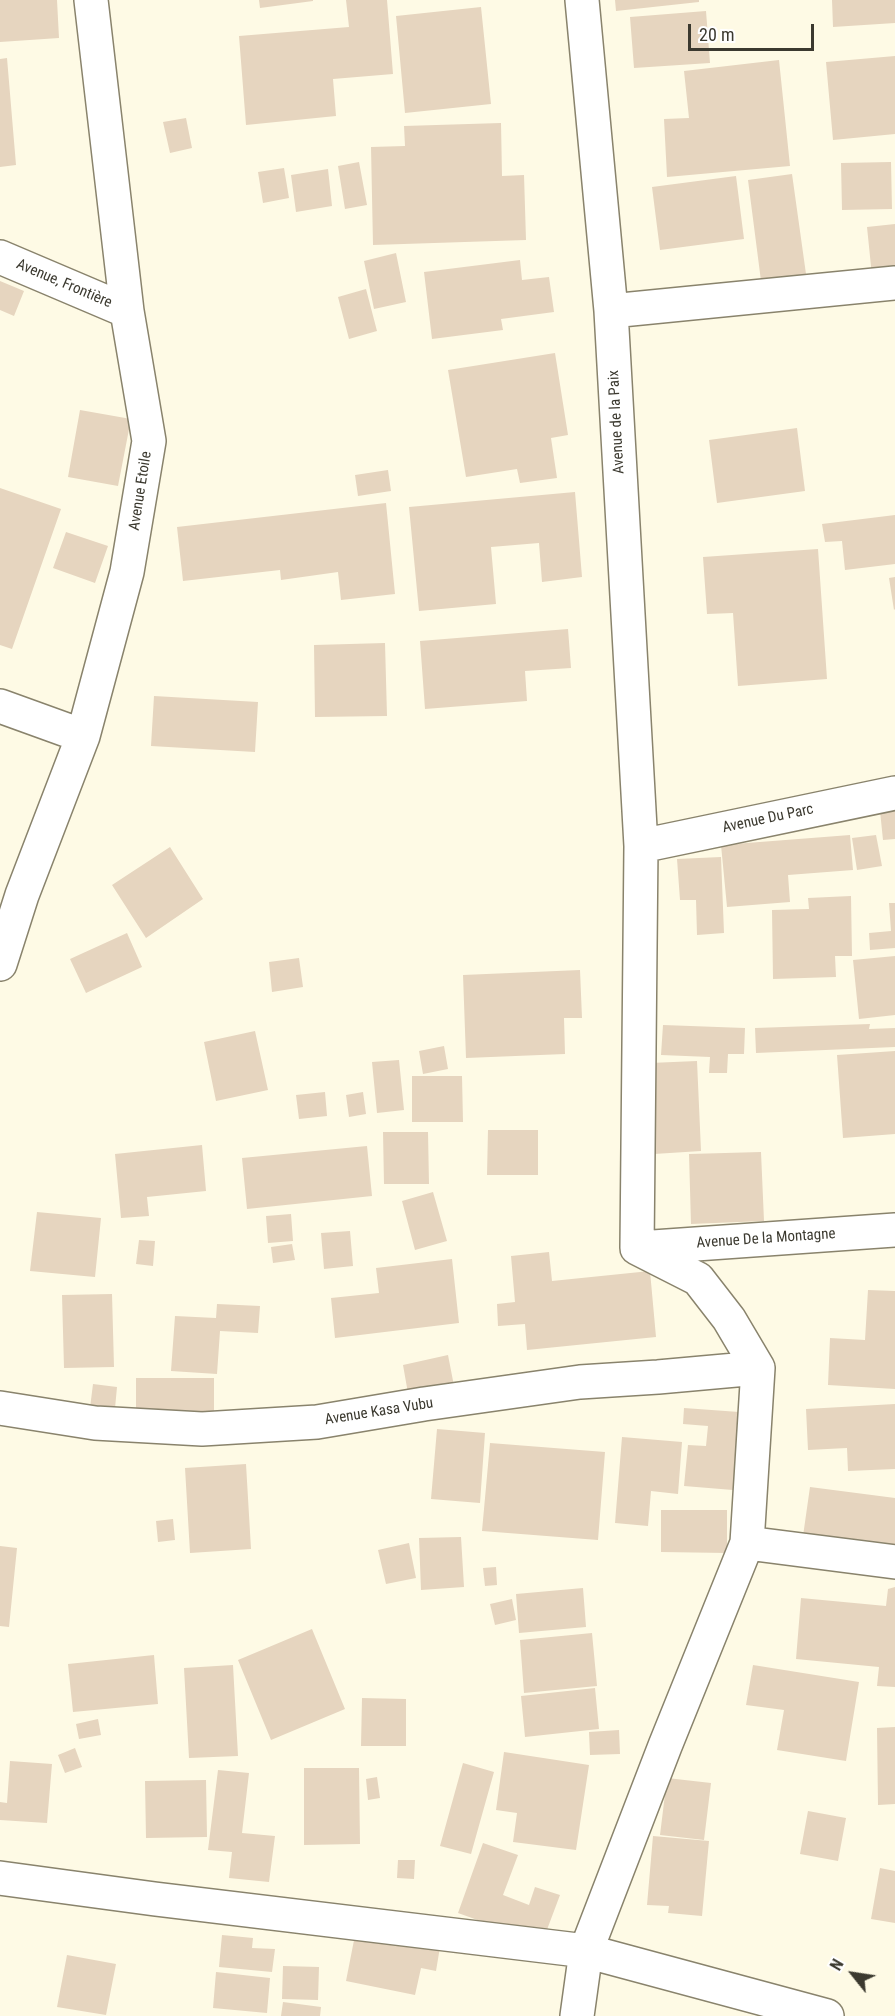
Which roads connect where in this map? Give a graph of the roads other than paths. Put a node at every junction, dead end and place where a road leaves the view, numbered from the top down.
1 (91, 0) edge
2 (582, 0) edge
3 (0, 257) edge
4 (895, 283) edge
5 (127, 311) junction
6 (611, 311) junction
7 (0, 706) edge
8 (83, 736) junction
9 (895, 793) edge
10 (641, 846) junction
11 (11, 891) edge
12 (0, 964) edge
13 (895, 1230) edge
14 (637, 1248) junction
15 (758, 1368) junction
16 (0, 1408) edge
17 (747, 1543) junction
18 (895, 1562) edge
19 (0, 1878) edge
20 (586, 1951) junction
21 (577, 2016) edge
22 (827, 2016) edge

1 - 5 street, Avenue Etoile
2 - 6 street, Avenue de la Paix
3 - 5 street, Avenue, Frontière
4 - 6 street
5 - 8 street, Avenue Etoile
6 - 10 street, Avenue de la Paix
7 - 8 street
8 - 11 street, Avenue Etoile
9 - 10 street, Avenue Du Parc
10 - 14 street, Avenue de la Paix
11 - 12 street, Avenue Etoile
13 - 14 street, Avenue De la Montagne
14 - 15 street
15 - 16 street, Avenue Kasa Vubu
15 - 17 street
17 - 18 street
17 - 20 street
19 - 20 street
20 - 21 street
20 - 22 street

